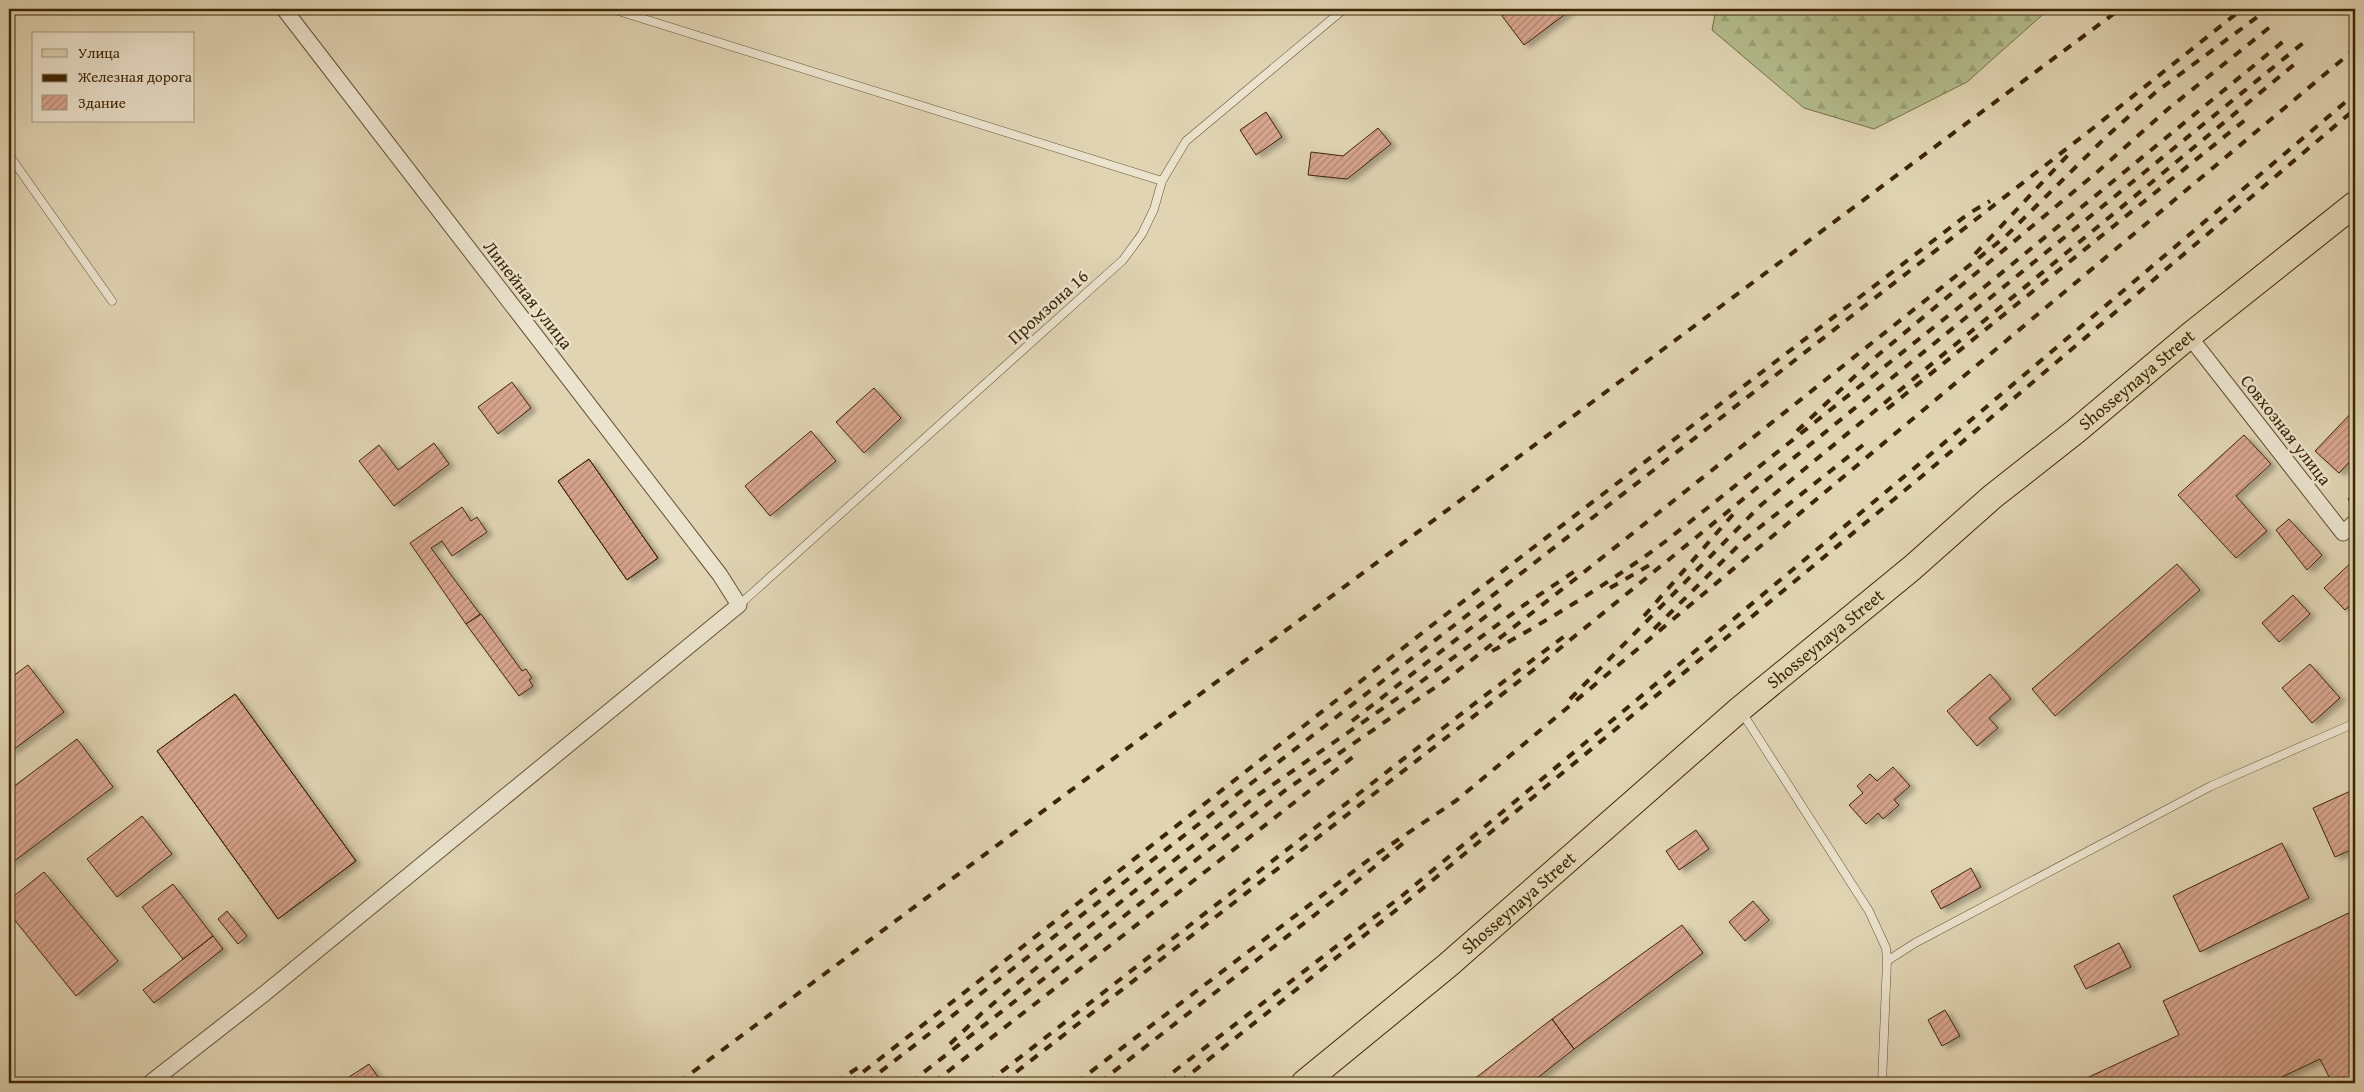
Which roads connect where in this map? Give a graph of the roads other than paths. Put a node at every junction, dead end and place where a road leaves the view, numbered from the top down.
1 (284, 9) edge
2 (612, 9) edge
3 (1344, 9) edge
4 (9, 155) edge
5 (1162, 181) junction
6 (2355, 204) edge
7 (112, 301) dead end
8 (2189, 336) junction
9 (2355, 522) edge
10 (739, 605) junction
11 (1740, 709) junction
12 (2355, 723) edge
13 (1887, 961) junction
14 (150, 1083) edge
15 (1304, 1083) edge
16 (1882, 1083) edge

1 - 10 street, Линейная улица
2 - 5 lane
3 - 5 lane, Промзона 16
4 - 7 lane
5 - 10 lane, Промзона 16
6 - 8 main road, Shosseynaya Street
8 - 9 street, Совхозная улица
8 - 11 main road, Shosseynaya Street
10 - 14 street
11 - 13 lane
11 - 15 main road, Shosseynaya Street
12 - 13 lane
13 - 16 lane

